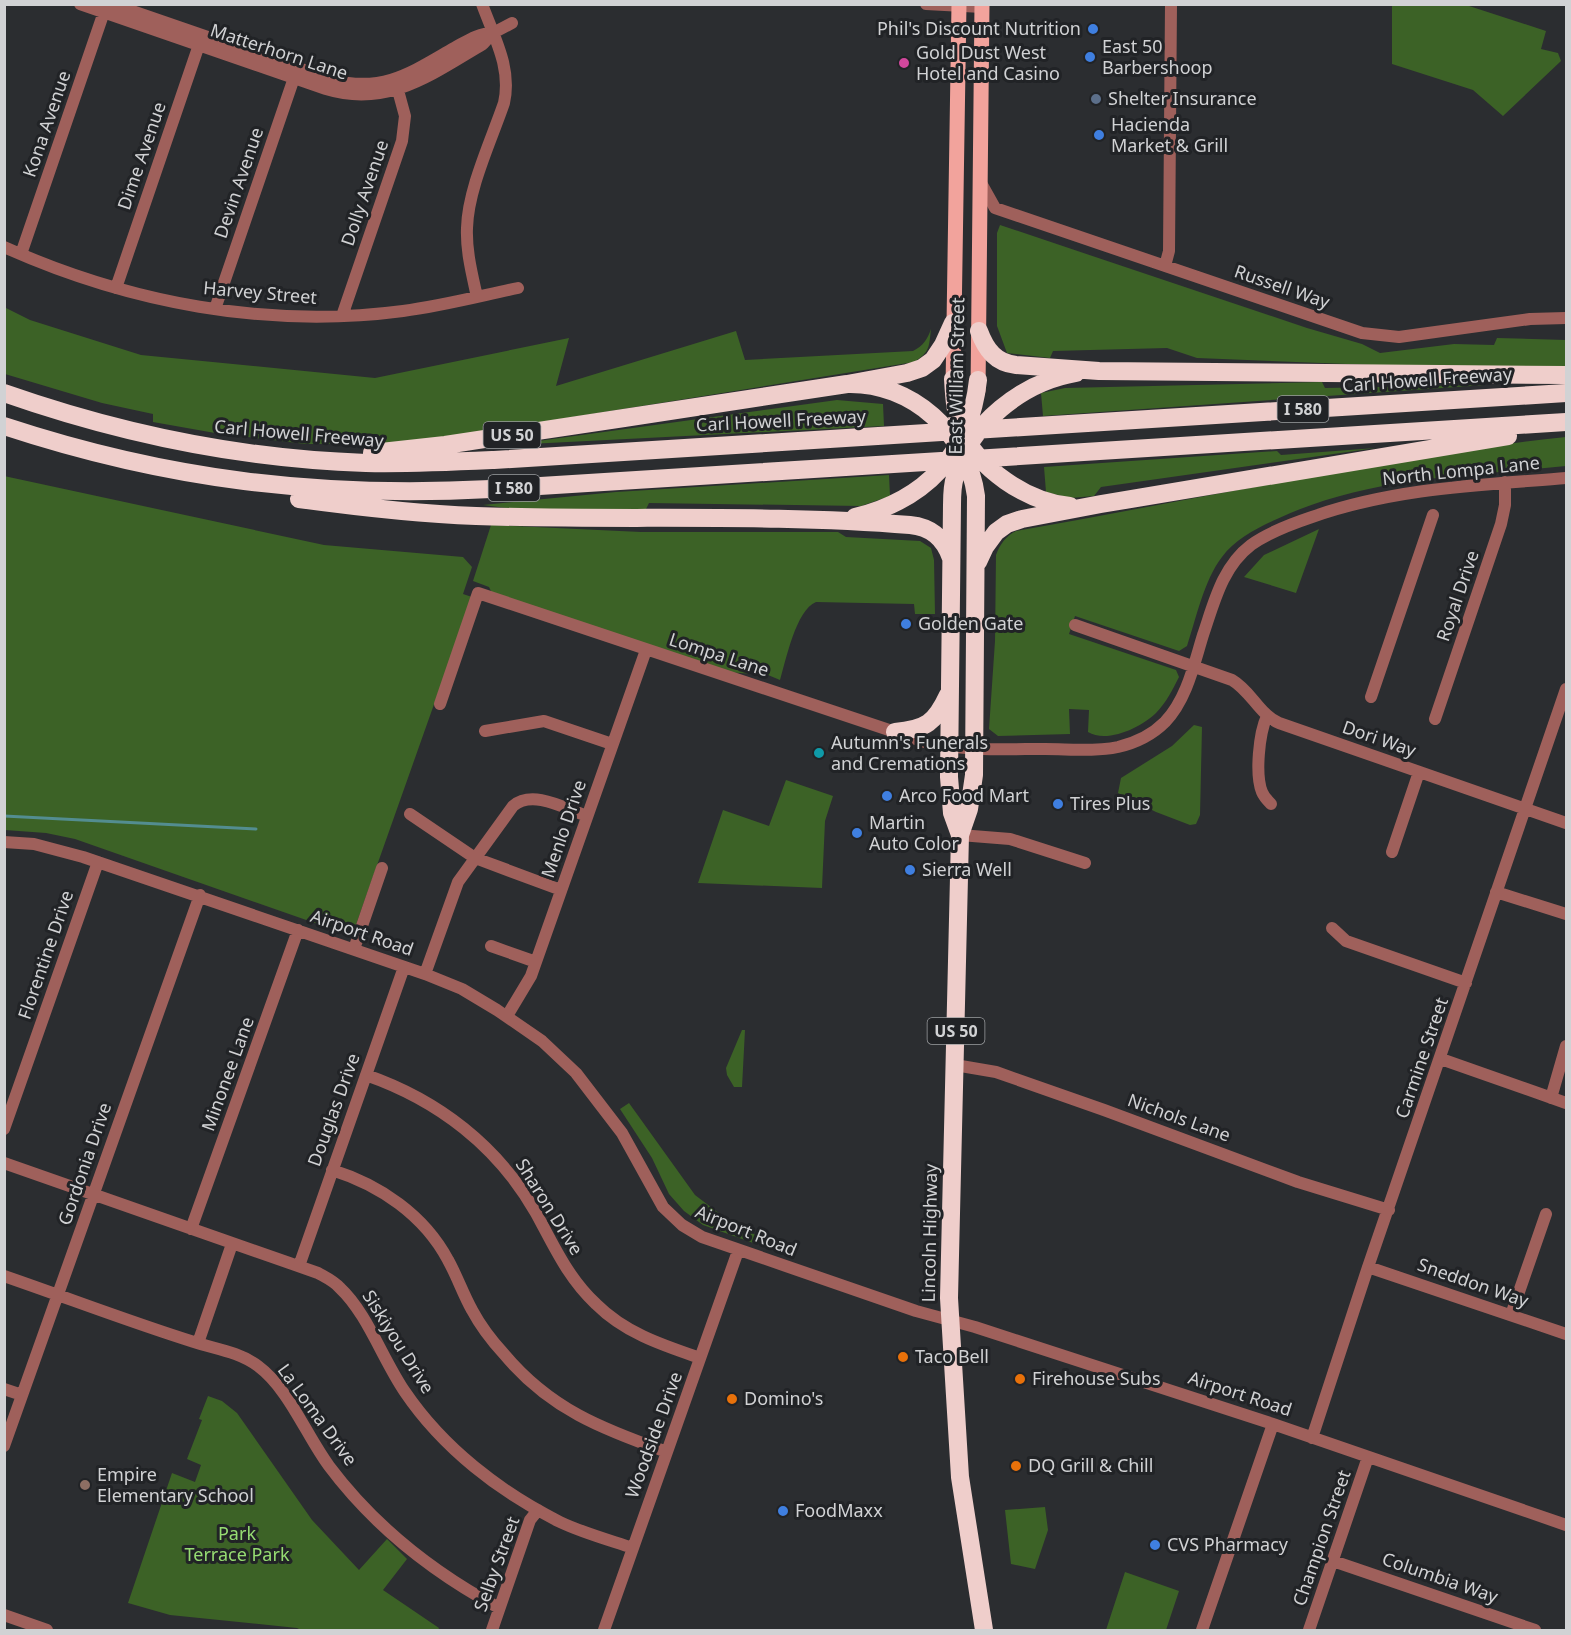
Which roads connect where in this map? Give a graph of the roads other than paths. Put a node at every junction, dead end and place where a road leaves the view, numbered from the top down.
1 (80, 4) edge
2 (482, 4) edge
3 (926, 4) edge
4 (1171, 4) edge
5 (959, 6) edge
6 (982, 6) edge
7 (108, 7) edge
8 (512, 23) dead end
9 (493, 33) junction
10 (201, 40) junction
11 (296, 73) junction
12 (396, 84) junction
13 (980, 180) junction
14 (995, 208) junction
15 (980, 227) junction
16 (4, 247) edge
17 (21, 254) junction
18 (1166, 266) junction
19 (116, 288) junction
20 (518, 288) dead end
21 (477, 297) junction
22 (215, 309) junction
23 (342, 316) junction
24 (1566, 318) edge
25 (953, 323) junction
26 (979, 332) junction
27 (1099, 370) junction
28 (1566, 375) edge
29 (953, 379) joint
30 (978, 380) joint
31 (848, 384) junction
32 (4, 393) edge
33 (1566, 393) edge
34 (1566, 422) edge
35 (4, 426) edge
36 (1566, 428) edge
37 (965, 444) junction
38 (282, 457) junction
39 (142, 465) junction
40 (1566, 478) edge
41 (1505, 483) junction
42 (1101, 504) junction
43 (1433, 515) dead end
44 (836, 521) junction
45 (951, 558) junction
46 (976, 566) junction
47 (1075, 625) dead end
48 (646, 650) junction
49 (950, 659) junction
50 (1193, 665) junction
51 (1566, 689) edge
52 (950, 690) junction
53 (1371, 698) dead end
54 (440, 704) dead end
55 (1267, 716) junction
56 (1435, 719) dead end
57 (485, 731) dead end
58 (895, 732) junction
59 (612, 744) junction
60 (950, 747) junction
61 (975, 748) junction
62 (1419, 772) junction
63 (1271, 804) dead end
64 (1525, 809) junction
65 (410, 814) dead end
66 (587, 816) junction
67 (1566, 823) edge
68 (960, 835) junction
69 (4, 842) edge
70 (1392, 852) dead end
71 (475, 858) junction
72 (98, 862) junction
73 (1084, 863) dead end
74 (382, 868) dead end
75 (561, 890) junction
76 (1496, 892) junction
77 (200, 895) junction
78 (1566, 914) edge
79 (1332, 928) dead end
80 (298, 930) junction
81 (491, 946) dead end
82 (354, 950) junction
83 (536, 962) junction
84 (404, 967) junction
85 (425, 974) junction
86 (1466, 983) junction
87 (507, 1016) junction
88 (1566, 1046) edge
89 (1441, 1059) junction
90 (955, 1065) junction
91 (366, 1075) junction
92 (1551, 1098) junction
93 (1566, 1103) edge
94 (4, 1129) edge
95 (4, 1163) edge
96 (332, 1170) junction
97 (93, 1194) junction
98 (1389, 1210) junction
99 (1546, 1214) dead end
100 (191, 1229) junction
101 (232, 1244) junction
102 (738, 1251) junction
103 (298, 1266) junction
104 (1368, 1267) junction
105 (4, 1276) edge
106 (58, 1294) junction
107 (1511, 1315) junction
108 (950, 1320) junction
109 (1566, 1334) edge
110 (198, 1343) junction
111 (700, 1358) junction
112 (4, 1389) edge
113 (22, 1395) junction
114 (1273, 1424) junction
115 (1312, 1438) junction
116 (4, 1446) edge
117 (667, 1452) junction
118 (1368, 1457) junction
119 (538, 1510) junction
120 (1566, 1525) edge
121 (633, 1548) junction
122 (1333, 1561) junction
123 (500, 1608) junction
124 (4, 1616) edge
125 (47, 1630) edge
126 (492, 1630) edge
127 (604, 1630) edge
128 (984, 1630) edge
129 (1203, 1630) edge
130 (1309, 1630) edge
131 (1535, 1630) edge

1 - 7 street, Matterhorn Lane
2 - 9 street
3 - 5 street
4 - 18 street
5 - 6 street
5 - 25 main road, East William Street
6 - 13 main road, East William Street
7 - 10 street, Matterhorn Lane
7 - 17 street, Kona Avenue
8 - 9 street, Matterhorn Lane
9 - 12 street, Matterhorn Lane
9 - 21 street
10 - 11 street, Matterhorn Lane
10 - 19 street, Dime Avenue
11 - 12 street, Matterhorn Lane
11 - 22 street, Devin Avenue
12 - 23 street, Dolly Avenue
13 - 14 street
13 - 15 main road, East William Street
14 - 15 street
14 - 18 street, Russell Way
15 - 26 main road, East William Street
16 - 17 street, Harvey Street
17 - 19 street, Harvey Street
18 - 24 street, Russell Way
19 - 22 street, Harvey Street
20 - 21 street, Harvey Street
21 - 23 street, Harvey Street
22 - 23 street, Harvey Street
25 - 29 main road, East William Street
25 - 31 highway
26 - 27 highway
26 - 30 main road, East William Street
27 - 28 highway
27 - 37 highway
29 - 37 highway
30 - 37 highway
31 - 37 highway, US 50
31 - 38 highway, US 50
32 - 38 highway, Carl Howell Freeway / I 580
33 - 38 highway, Carl Howell Freeway / I 580
34 - 39 highway, I 580
35 - 39 highway, I 580
36 - 42 highway
37 - 42 highway
37 - 44 highway
37 - 45 highway
37 - 46 highway, US 50
39 - 44 highway
40 - 41 street, North Lompa Lane
41 - 50 street, North Lompa Lane
41 - 56 street, Royal Drive
42 - 46 highway
43 - 53 street
44 - 45 highway
45 - 49 highway, US 50
46 - 61 highway, US 50
47 - 50 street, Dori Way
48 - 54 street, Lompa Lane
48 - 58 street, Lompa Lane
48 - 59 street, Menlo Drive
49 - 52 highway, US 50
49 - 61 highway
50 - 55 street, Dori Way
50 - 61 street, North Lompa Lane
51 - 64 street, Carmine Street
52 - 58 highway
52 - 60 highway, US 50
55 - 62 street, Dori Way
55 - 63 street
57 - 59 street
58 - 60 street, Lompa Lane
59 - 66 street, Menlo Drive
60 - 61 street, North Lompa Lane
60 - 68 highway, Lincoln Highway / US 50
61 - 68 highway, Lincoln Highway / US 50
62 - 64 street, Dori Way
62 - 70 street
64 - 67 street, Dori Way
64 - 76 street, Carmine Street
65 - 71 street
66 - 71 street
66 - 75 street, Menlo Drive
68 - 73 street
68 - 90 highway, Lincoln Highway / US 50
69 - 72 street, Airport Road
71 - 75 street
71 - 85 street
72 - 77 street, Airport Road
72 - 94 street, Florentine Drive
74 - 82 street
75 - 83 street, Menlo Drive
76 - 78 street
76 - 86 street, Carmine Street
77 - 80 street, Airport Road
77 - 97 street, Gordonia Drive
79 - 86 street
80 - 82 street, Airport Road
80 - 100 street, Minonee Lane
81 - 83 street
82 - 84 street, Airport Road
83 - 87 street, Menlo Drive
84 - 85 street, Airport Road
84 - 91 street, Douglas Drive
85 - 87 street, Airport Road
86 - 89 street, Carmine Street
87 - 102 street, Airport Road
88 - 92 street
89 - 92 street
89 - 98 street, Carmine Street
90 - 98 street, Nichols Lane
90 - 108 highway, Lincoln Highway / US 50
91 - 96 street, Douglas Drive
91 - 111 street, Sharon Drive
92 - 93 street
95 - 97 street, Siskiyou Drive
96 - 103 street, Douglas Drive
96 - 117 street
97 - 100 street, Siskiyou Drive
97 - 106 street, Gordonia Drive
98 - 104 street, Carmine Street
99 - 107 street
100 - 101 street, Siskiyou Drive
101 - 103 street, Siskiyou Drive
101 - 110 street
102 - 108 street, Airport Road
102 - 111 street, Woodside Drive
103 - 119 street, Siskiyou Drive
104 - 107 street, Sneddon Way
104 - 115 street, Carmine Street
105 - 106 street, La Loma Drive
106 - 110 street, La Loma Drive
106 - 113 street, Gordonia Drive
107 - 109 street, Sneddon Way
108 - 114 street, Airport Road
108 - 128 highway, Lincoln Highway / US 50
110 - 123 street, La Loma Drive
111 - 117 street, Woodside Drive
112 - 113 street
113 - 116 street, Gordonia Drive
114 - 115 street, Airport Road
114 - 129 street
115 - 118 street, Airport Road
117 - 121 street, Woodside Drive
118 - 120 street, Airport Road
118 - 122 street, Champion Street
119 - 121 street, Siskiyou Drive
119 - 123 street, Selby Street
121 - 127 street, Woodside Drive
122 - 130 street, Champion Street
122 - 131 street, Columbia Way
123 - 126 street, Selby Street
124 - 125 street

